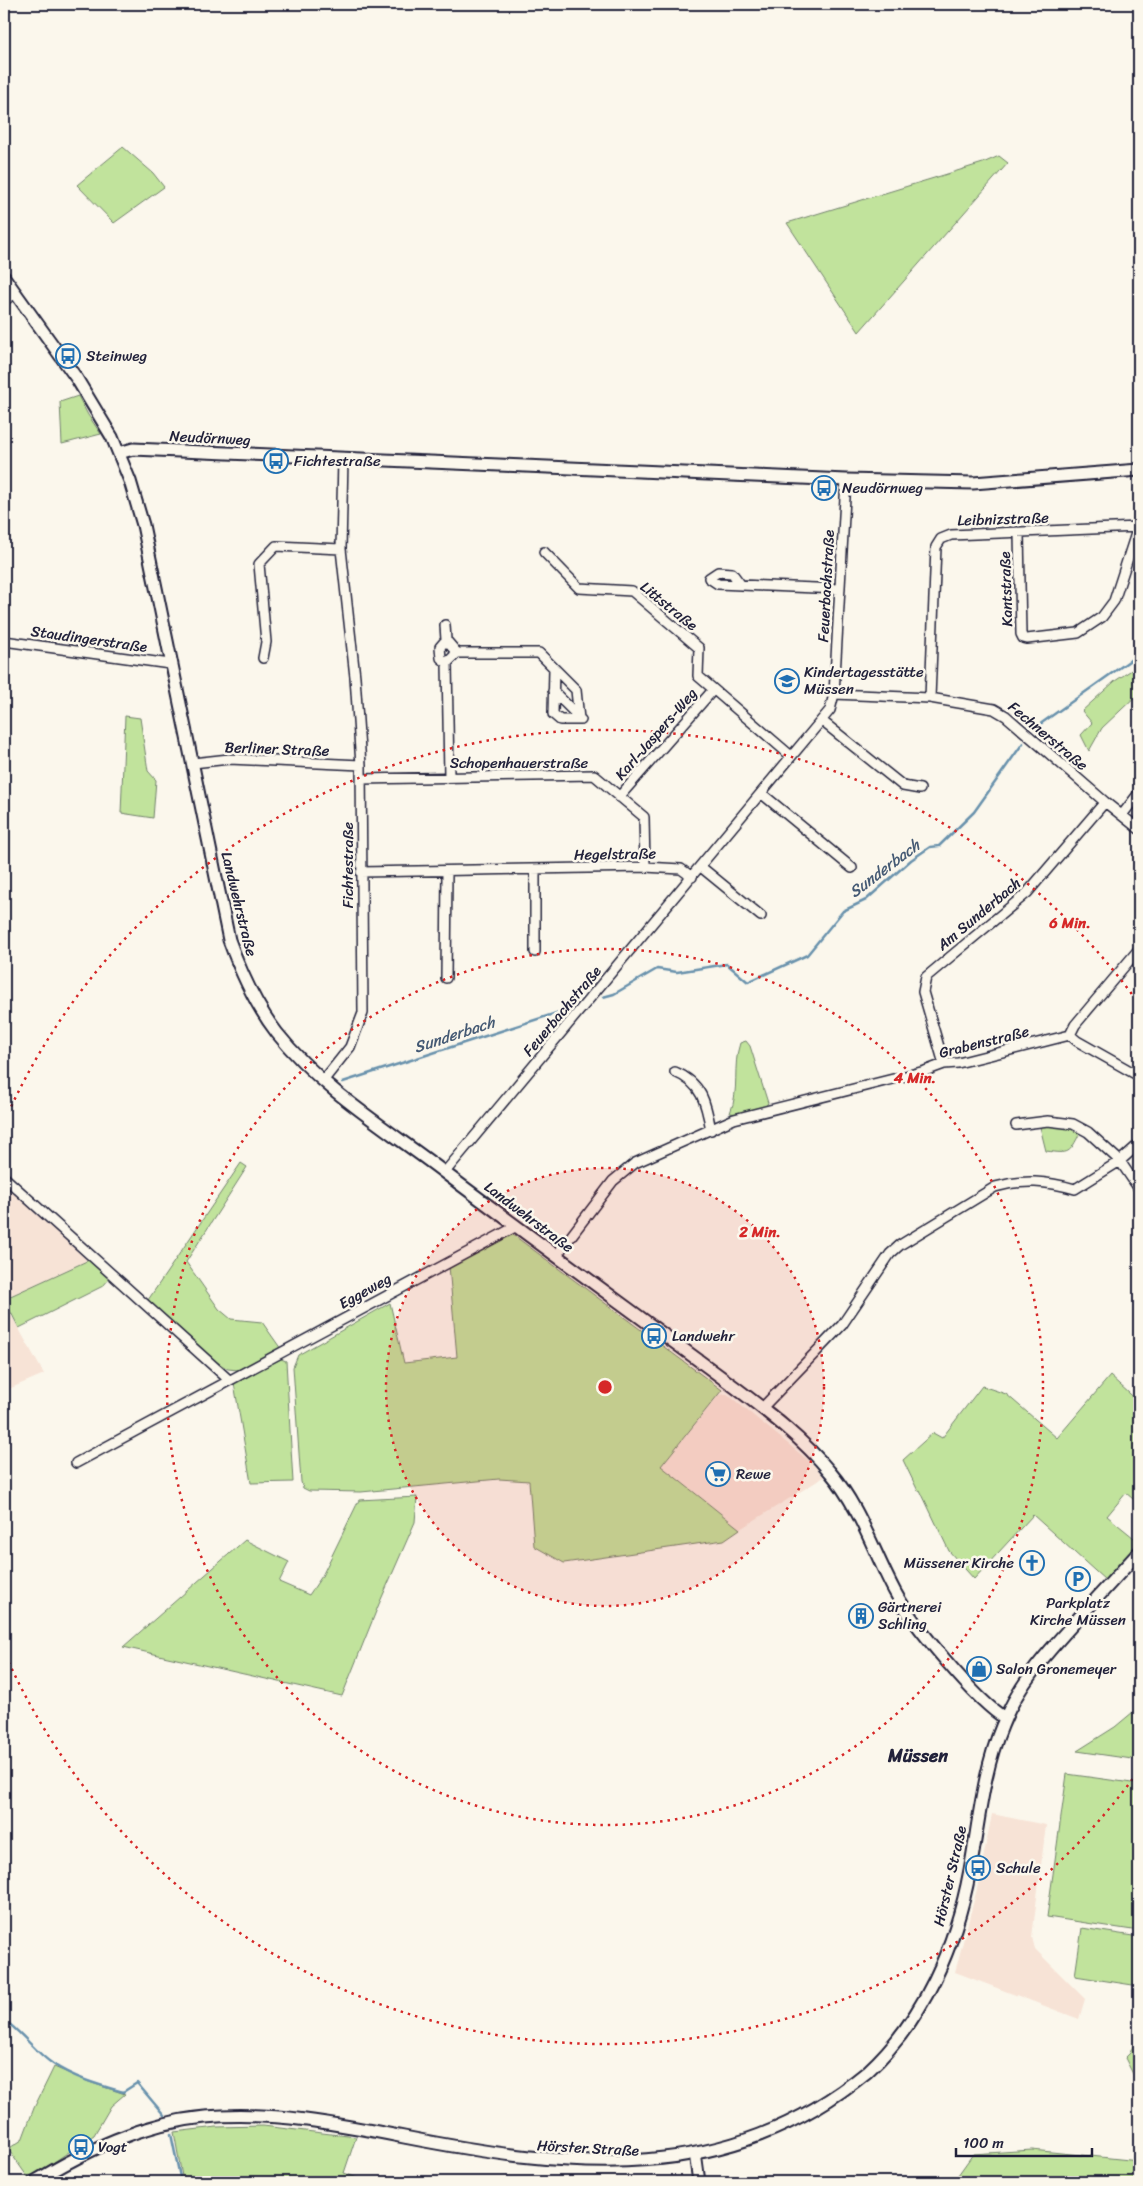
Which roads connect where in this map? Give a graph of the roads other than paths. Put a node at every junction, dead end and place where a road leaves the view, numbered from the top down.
1 (4, 277) edge
2 (15, 293) junction
3 (4, 301) edge
4 (120, 454) junction
5 (343, 459) junction
6 (1139, 470) edge
7 (846, 480) junction
8 (1139, 525) edge
9 (1019, 533) junction
10 (342, 549) junction
11 (544, 552) dead end
12 (741, 585) dead end
13 (839, 589) junction
14 (445, 625) dead end
15 (446, 640) junction
16 (4, 641) edge
17 (457, 654) junction
18 (263, 658) dead end
19 (447, 663) junction
20 (170, 664) junction
21 (554, 668) junction
22 (572, 686) junction
23 (713, 690) junction
24 (552, 691) junction
25 (834, 694) junction
26 (560, 698) junction
27 (930, 698) junction
28 (579, 719) junction
29 (822, 721) junction
30 (791, 756) junction
31 (193, 763) junction
32 (361, 765) junction
33 (449, 776) junction
34 (361, 779) junction
35 (920, 789) dead end
36 (761, 793) junction
37 (1139, 793) edge
38 (619, 797) junction
39 (1105, 802) junction
40 (1122, 815) junction
41 (1139, 828) edge
42 (645, 866) junction
43 (700, 867) junction
44 (852, 868) dead end
45 (535, 870) junction
46 (361, 872) junction
47 (447, 872) junction
48 (692, 877) junction
49 (761, 916) dead end
50 (1139, 949) edge
51 (535, 952) dead end
52 (446, 978) dead end
53 (1070, 1035) junction
54 (944, 1064) junction
55 (675, 1072) dead end
56 (1139, 1076) edge
57 (323, 1081) junction
58 (1016, 1125) dead end
59 (711, 1130) junction
60 (1139, 1144) edge
61 (1120, 1161) junction
62 (445, 1172) junction
63 (4, 1177) edge
64 (1139, 1189) edge
65 (515, 1227) junction
66 (556, 1256) junction
67 (229, 1380) junction
68 (762, 1408) junction
69 (76, 1462) dead end
70 (1139, 1552) edge
71 (1005, 1718) junction
72 (696, 2160) junction
73 (34, 2182) edge
74 (699, 2182) edge

1 - 2 street
2 - 3 street
2 - 4 street
4 - 5 street, Neudörnweg
4 - 20 street
5 - 7 street, Neudörnweg
5 - 10 street, Fichtestraße
6 - 7 street, Neudörnweg
7 - 13 street, Feuerbachstraße
8 - 9 street, Leibnizstraße
8 - 9 street, Kantstraße
9 - 27 street, Leibnizstraße
10 - 18 street
10 - 32 street, Fichtestraße
11 - 23 street, Littstraße
12 - 13 street
13 - 25 street, Feuerbachstraße
14 - 15 street
15 - 17 street
15 - 19 street
16 - 20 street, Staudingerstraße
17 - 19 street
17 - 21 street
19 - 33 street
20 - 31 street, Landwehrstraße
21 - 22 street
21 - 24 street
22 - 26 street
22 - 28 street
23 - 30 street, Littstraße
23 - 38 street, Karl-Jaspers-Weg
24 - 26 street
24 - 28 street
25 - 27 street, Fechnerstraße
25 - 29 street, Feuerbachstraße
26 - 28 street
27 - 39 street, Fechnerstraße
29 - 30 street, Feuerbachstraße
29 - 35 street
30 - 36 street, Feuerbachstraße
31 - 32 street, Berliner Straße
31 - 57 street, Landwehrstraße
32 - 34 street, Fichtestraße
33 - 34 street, Schopenhauerstraße
33 - 38 street, Schopenhauerstraße
34 - 46 street, Fichtestraße
36 - 43 street, Feuerbachstraße
36 - 44 street
37 - 40 street
38 - 42 street, Schopenhauerstraße
39 - 40 street, Fechnerstraße
39 - 54 street, Am Sunderbach
40 - 41 street, Fechnerstraße
42 - 45 street, Hegelstraße
42 - 48 street, Hegelstraße
43 - 48 street, Feuerbachstraße
43 - 49 street
45 - 47 street, Hegelstraße
45 - 51 street
46 - 47 street, Hegelstraße
46 - 57 street, Fichtestraße
47 - 52 street
48 - 62 street, Feuerbachstraße
50 - 53 street
53 - 54 street, Grabenstraße
53 - 56 street
54 - 59 street, Grabenstraße
55 - 59 street
57 - 62 street, Landwehrstraße
58 - 61 street
59 - 66 street, Grabenstraße
60 - 61 street
61 - 64 street
61 - 68 street
62 - 65 street, Landwehrstraße
63 - 67 street
65 - 66 street, Landwehrstraße
65 - 67 street, Eggeweg
66 - 68 street, Landwehrstraße
67 - 69 street, Eggeweg
68 - 71 street, Landwehrstraße
70 - 71 street, Hörster Straße
71 - 72 street, Hörster Straße
72 - 73 street, Hörster Straße
72 - 74 street

